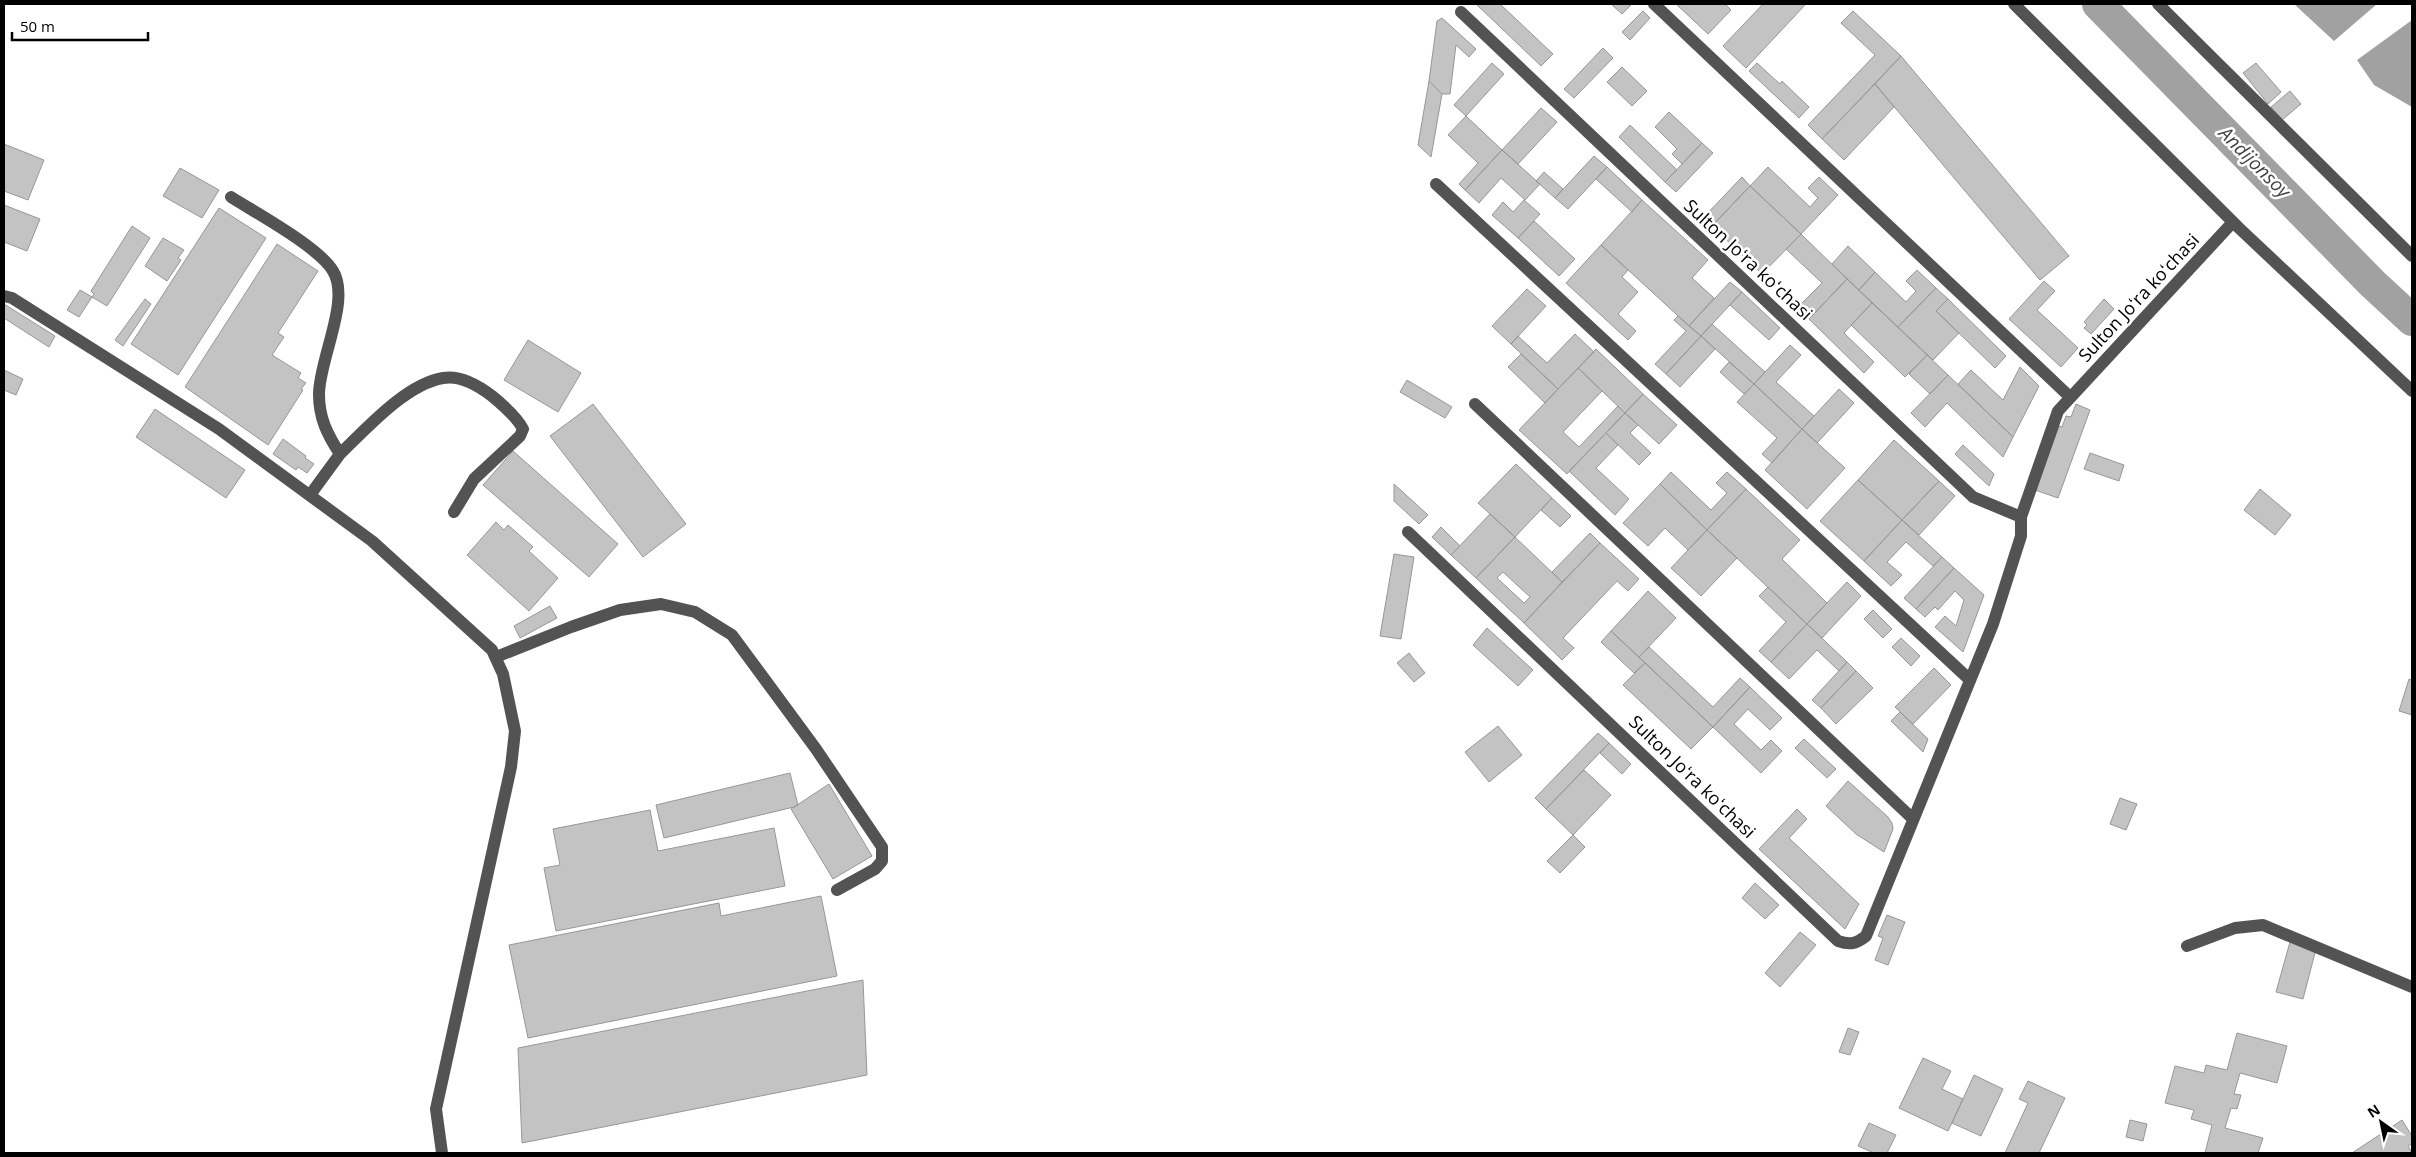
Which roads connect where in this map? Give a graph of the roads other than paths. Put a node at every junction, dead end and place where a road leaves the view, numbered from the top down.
1 (1654, 4) edge
2 (2014, 4) edge
3 (2158, 4) edge
4 (1460, 12) dead end
5 (1436, 184) dead end
6 (231, 197) dead end
7 (2233, 222) junction
8 (2412, 256) edge
9 (4, 296) edge
10 (2412, 391) edge
11 (2070, 397) junction
12 (1475, 404) dead end
13 (340, 454) junction
14 (310, 495) junction
15 (454, 512) dead end
16 (2021, 517) junction
17 (1408, 532) dead end
18 (496, 657) junction
19 (1970, 680) junction
20 (1913, 819) junction
21 (837, 890) dead end
22 (2187, 946) dead end
23 (2412, 987) edge
24 (442, 1153) edge

1 - 11 street
2 - 7 street
3 - 8 street
4 - 16 street, Sulton Joʻra koʻchasi
5 - 19 street
6 - 13 street
7 - 10 street
7 - 11 street, Sulton Joʻra koʻchasi
9 - 14 street
11 - 16 street, Sulton Joʻra koʻchasi
12 - 20 street
13 - 14 street
13 - 15 street
14 - 18 street
16 - 19 street, Sulton Joʻra koʻchasi
17 - 20 street, Sulton Joʻra koʻchasi
18 - 21 street
18 - 24 street
19 - 20 street, Sulton Joʻra koʻchasi
22 - 23 street

